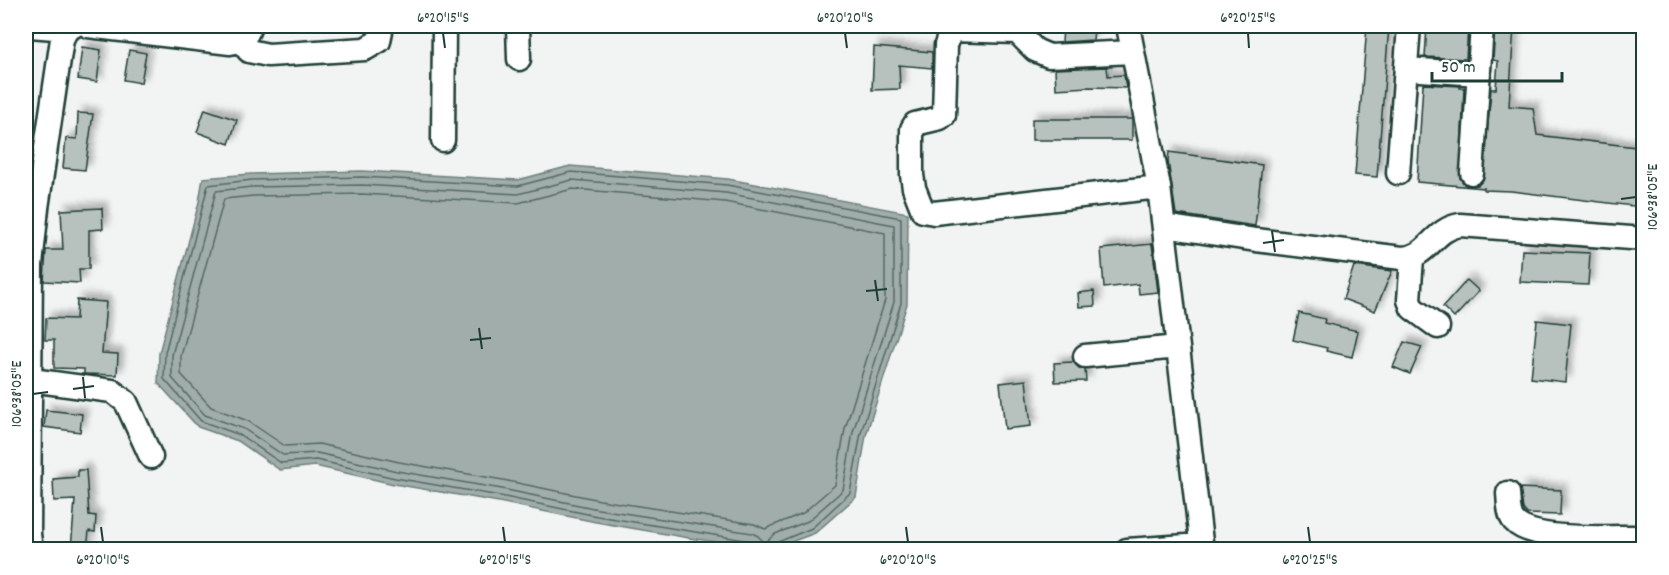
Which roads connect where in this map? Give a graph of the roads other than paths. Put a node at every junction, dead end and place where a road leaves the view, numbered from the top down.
1 (30, 26) edge
2 (382, 26) edge
3 (444, 26) edge
4 (518, 26) edge
5 (1128, 26) edge
6 (1409, 26) edge
7 (1482, 26) edge
8 (76, 27) edge
9 (951, 28) edge
10 (245, 33) edge
11 (1133, 51) junction
12 (519, 59) dead end
13 (1406, 69) junction
14 (1479, 74) junction
15 (443, 140) dead end
16 (1398, 173) dead end
17 (1472, 173) dead end
18 (1159, 188) junction
19 (1164, 226) junction
20 (1644, 239) edge
21 (29, 255) edge
22 (1412, 258) junction
23 (28, 303) edge
24 (1438, 327) dead end
25 (1179, 347) junction
26 (27, 352) edge
27 (1085, 356) dead end
28 (31, 380) junction
29 (152, 457) dead end
30 (1508, 493) dead end
31 (1644, 537) edge
32 (29, 540) edge
33 (1202, 547) edge
34 (1127, 549) edge

1 - 8 street
2 - 10 street
3 - 15 street
4 - 12 street
5 - 11 street
6 - 13 street
7 - 14 street
8 - 10 street
8 - 21 street
9 - 11 street
9 - 18 street
11 - 18 street
13 - 14 street
13 - 16 street
14 - 17 street
18 - 19 street
19 - 22 street
19 - 25 street
20 - 22 street
21 - 23 street
22 - 24 street
23 - 26 street
25 - 27 street
25 - 33 street
26 - 28 street
28 - 29 street
28 - 32 street
30 - 31 street
33 - 34 street

